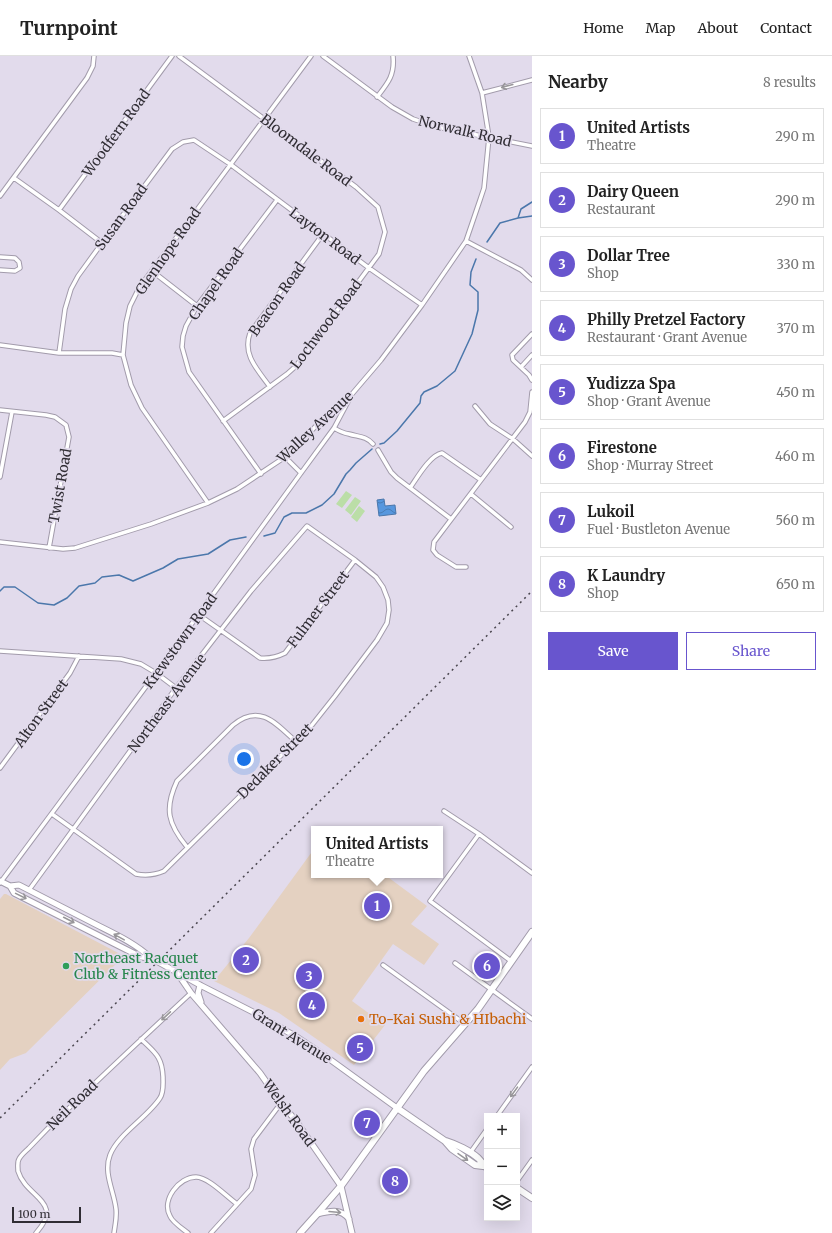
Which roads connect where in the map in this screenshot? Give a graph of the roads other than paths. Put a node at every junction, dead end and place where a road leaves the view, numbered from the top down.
1 (94, 56) edge
2 (172, 56) edge
3 (179, 56) edge
4 (310, 56) edge
5 (323, 56) edge
6 (393, 56) edge
7 (469, 56) edge
8 (532, 80) edge
9 (482, 93) junction
10 (377, 97) junction
11 (264, 119) junction
12 (489, 137) junction
13 (532, 146) edge
14 (230, 164) junction
15 (14, 178) junction
16 (0, 196) edge
17 (277, 200) junction
18 (59, 210) junction
19 (323, 234) junction
20 (466, 241) junction
21 (102, 243) junction
22 (0, 256) edge
23 (369, 268) junction
24 (0, 270) edge
25 (152, 271) junction
26 (532, 280) edge
27 (197, 306) junction
28 (422, 306) junction
29 (532, 334) edge
30 (0, 345) edge
31 (59, 353) junction
32 (122, 355) junction
33 (532, 355) edge
34 (521, 367) junction
35 (532, 380) edge
36 (270, 387) junction
37 (532, 392) edge
38 (352, 394) junction
39 (475, 406) dead end
40 (0, 410) edge
41 (12, 412) junction
42 (223, 421) junction
43 (334, 428) junction
44 (513, 439) junction
45 (374, 444) dead end
46 (378, 450) dead end
47 (532, 456) edge
48 (285, 457) junction
49 (301, 473) junction
50 (261, 474) junction
51 (0, 477) edge
52 (481, 480) junction
53 (410, 488) junction
54 (471, 494) junction
55 (208, 503) junction
56 (451, 519) junction
57 (511, 526) dead end
58 (0, 542) edge
59 (49, 548) junction
60 (354, 560) junction
61 (466, 567) dead end
62 (199, 614) junction
63 (221, 631) junction
64 (0, 651) edge
65 (79, 656) junction
66 (156, 673) junction
67 (176, 688) junction
68 (295, 741) junction
69 (0, 768) edge
70 (444, 811) dead end
71 (52, 814) junction
72 (74, 829) junction
73 (479, 834) junction
74 (187, 847) junction
75 (532, 873) edge
76 (0, 882) edge
77 (10, 886) junction
78 (29, 890) junction
79 (532, 932) edge
80 (151, 958) junction
81 (510, 961) junction
82 (455, 963) dead end
83 (383, 965) dead end
84 (176, 972) junction
85 (200, 985) junction
86 (491, 989) junction
87 (191, 993) junction
88 (202, 1005) junction
89 (532, 1019) edge
90 (465, 1024) junction
91 (141, 1039) junction
92 (532, 1067) edge
93 (281, 1103) junction
94 (397, 1108) junction
95 (499, 1113) edge
96 (484, 1133) edge
97 (445, 1141) junction
98 (470, 1153) junction
99 (532, 1160) edge
100 (484, 1166) edge
101 (484, 1167) edge
102 (520, 1176) edge
103 (341, 1186) junction
104 (520, 1190) edge
105 (532, 1198) edge
106 (236, 1204) junction
107 (317, 1214) junction
108 (349, 1220) junction
109 (36, 1233) edge
110 (114, 1233) edge
111 (188, 1233) edge
112 (211, 1233) edge
113 (300, 1233) edge
114 (352, 1233) edge

1 - 15 street
2 - 18 street, Woodfern Road
3 - 11 street, Bloomdale Road
4 - 11 street, Glenhope Road
5 - 10 street, Norwalk Road
6 - 10 street
7 - 9 street, Walley Avenue
8 -> 9 street
9 - 12 street, Walley Avenue
10 - 12 street, Norwalk Road
11 - 14 street, Glenhope Road
11 - 23 street, Bloomdale Road
12 - 13 street, Norwalk Road
12 - 20 street, Walley Avenue
14 - 17 street, Layton Road
14 - 21 street, Susan Road
14 - 25 street, Glenhope Road
15 - 16 street
15 - 18 street
17 - 19 street, Layton Road
17 - 27 street, Chapel Road
18 - 21 street
19 - 23 street, Layton Road
19 - 36 street, Beacon Road
20 - 26 street
20 - 28 street, Walley Avenue
21 - 31 street, Susan Road
22 - 24 street
23 - 28 street, Layton Road
23 - 36 street, Lochwood Road
25 - 27 street
25 - 32 street, Glenhope Road
27 - 42 street, Chapel Road
28 - 38 street, Walley Avenue
29 - 34 street
30 - 31 street
31 - 32 street
32 - 55 street, Glenhope Road
33 - 34 street
34 - 35 street
36 - 42 street, Lochwood Road
37 - 44 street
38 - 43 street, Krewstown Road
38 - 48 street, Walley Avenue
39 - 44 street
40 - 41 street
41 - 51 street
41 - 59 street, Twist Road
42 - 50 street, Chapel Road
43 - 45 street
43 - 49 street, Krewstown Road
44 - 47 street
44 - 52 street
46 - 53 street
48 - 49 street
48 - 50 street, Walley Avenue
49 - 62 street, Krewstown Road
50 - 55 street, Walley Avenue
52 - 53 street
52 - 54 street
53 - 56 street
54 - 56 street
54 - 57 street
55 - 59 street, Walley Avenue
56 - 61 street
58 - 59 street, Walley Avenue
60 - 63 street, Fulmer Street
60 - 63 street, Northeast Avenue
60 - 68 street, Dedaker Street
62 - 63 street, Fulmer Street
62 - 66 street, Krewstown Road
63 - 67 street, Northeast Avenue
64 - 65 street
65 - 66 street
65 - 69 street, Alton Street
66 - 67 street
66 - 71 street, Krewstown Road
67 - 72 street, Northeast Avenue
68 - 74 street, Dedaker Street
68 - 74 street
70 - 73 street
71 - 72 street
71 - 76 street, Krewstown Road
72 - 74 street, Dedaker Street
72 - 78 street, Northeast Avenue
73 - 75 street
73 - 81 street
76 - 77 main road, Grant Avenue
77 - 78 main road, Grant Avenue
77 -> 80 main road, Grant Avenue
80 -> 78 main road, Grant Avenue
79 - 81 main road
80 - 84 main road, Grant Avenue
81 - 86 main road
82 - 86 street
83 - 90 street
84 - 85 main road, Grant Avenue
84 - 87 main road, Welsh Road
85 - 88 main road
85 - 94 main road, Grant Avenue
86 - 89 street
86 - 90 main road
87 - 88 main road, Welsh Road
87 -> 91 street, Neil Road
88 - 93 main road, Welsh Road
90 - 94 main road
91 - 109 street, Neil Road
91 - 110 street
92 -> 95 street
93 - 103 main road, Welsh Road
93 - 106 street
94 - 97 main road, Grant Avenue
94 - 103 main road
96 - 98 street
97 - 98 main road, Grant Avenue
97 -> 101 main road, Grant Avenue
98 - 100 main road, Grant Avenue
99 - 102 street
103 - 107 main road
103 - 108 main road, Welsh Road
104 - 105 main road
106 - 111 street
106 - 112 street
107 -> 108 main road
107 - 113 main road
108 - 114 main road, Welsh Road

